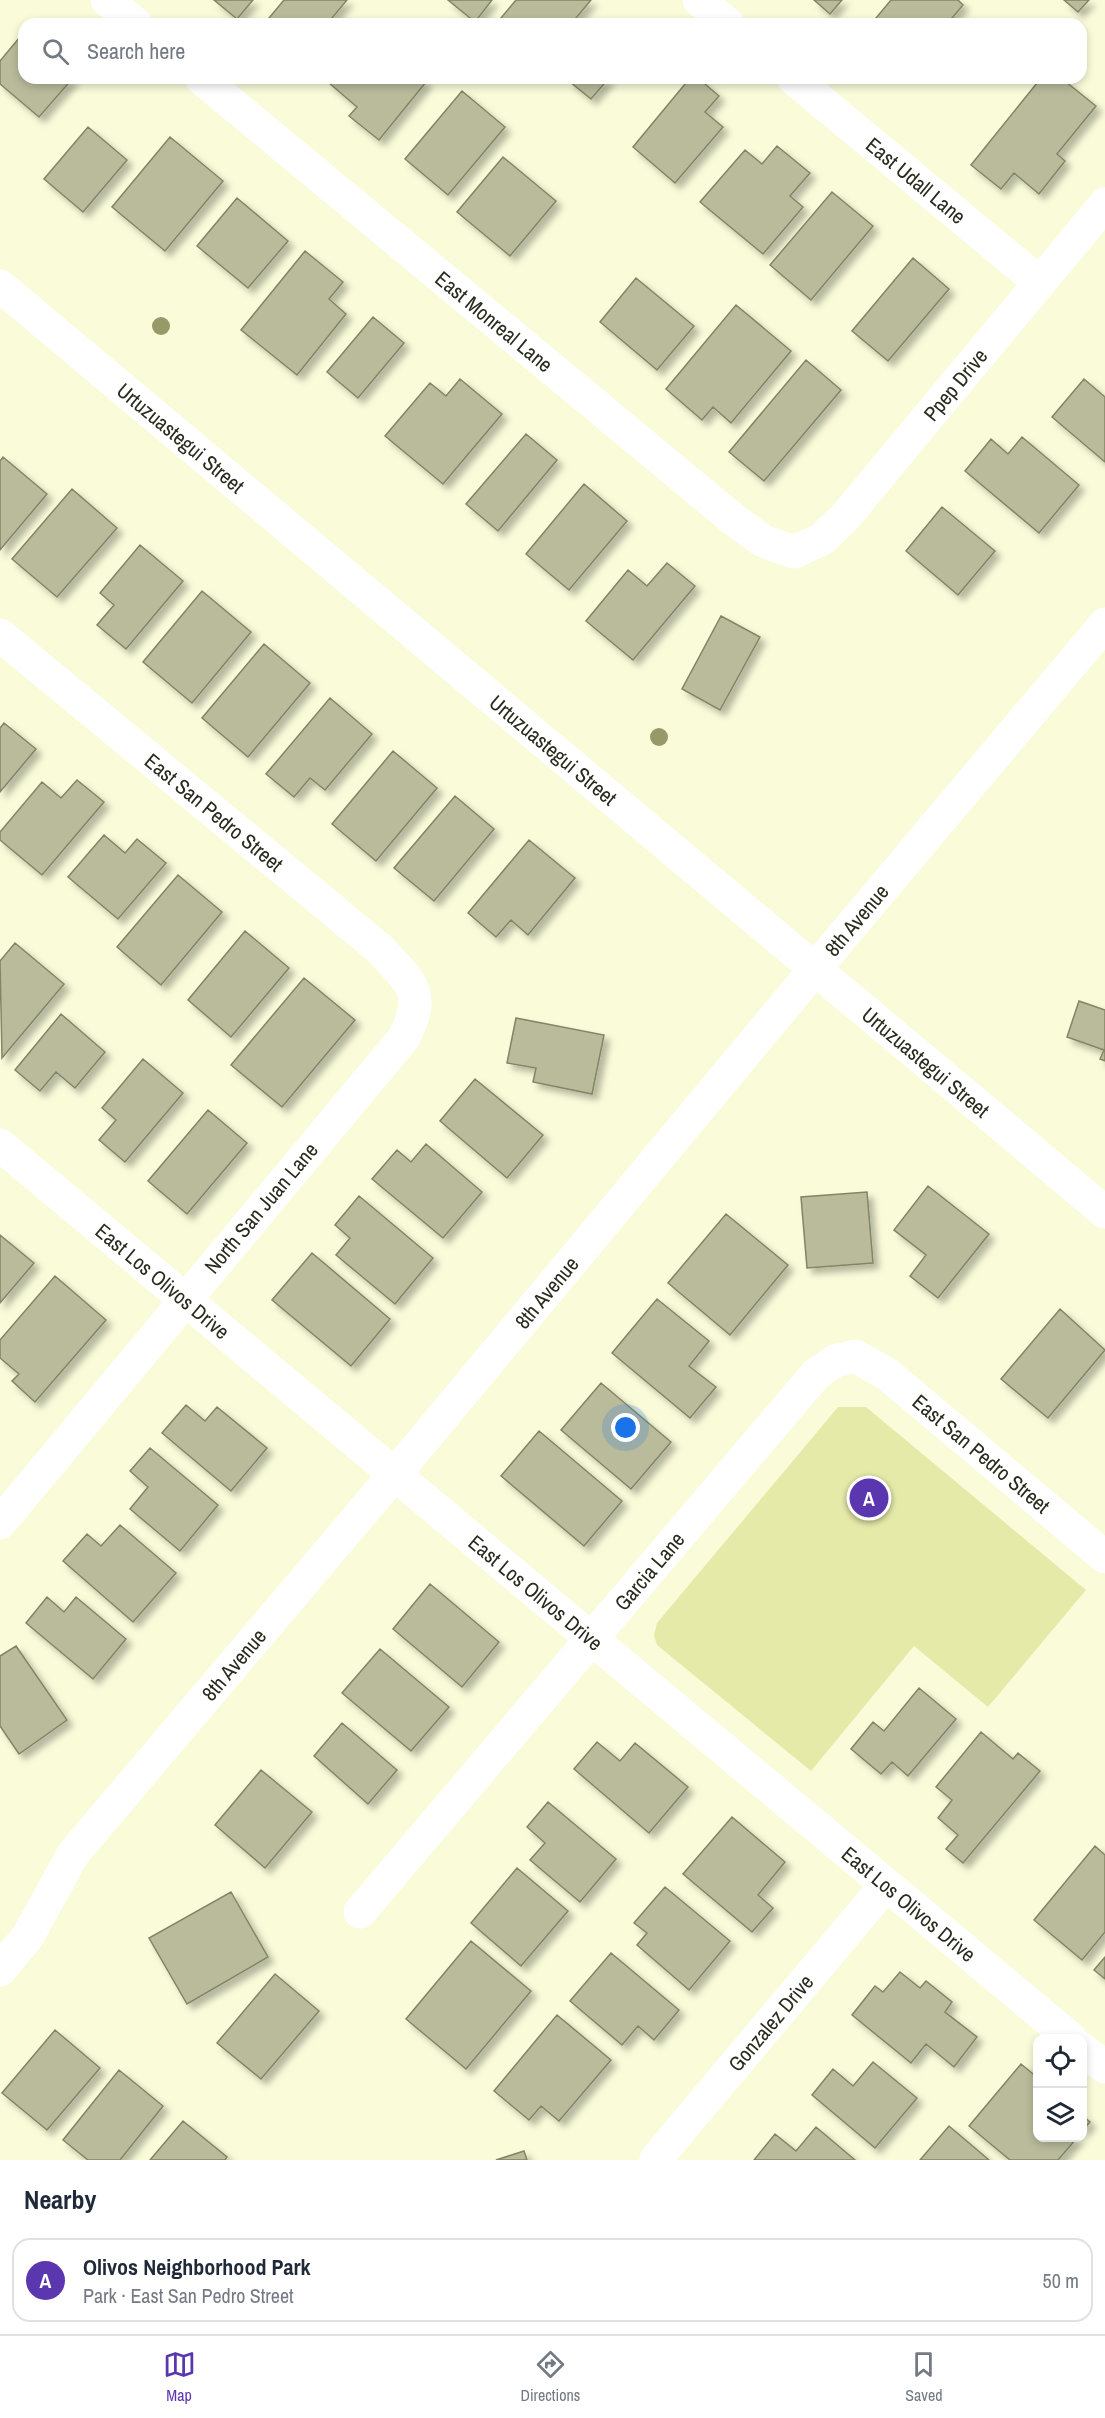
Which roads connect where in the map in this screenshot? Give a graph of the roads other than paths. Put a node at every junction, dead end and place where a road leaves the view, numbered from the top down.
1 (107, 0) edge
2 (699, 0) edge
3 (129, 18) edge
4 (721, 18) edge
5 (208, 84) edge
6 (800, 84) edge
7 (1105, 204) edge
8 (1039, 282) junction
9 (0, 286) edge
10 (794, 552) joint
11 (1105, 624) edge
12 (0, 635) edge
13 (815, 969) junction
14 (415, 998) joint
15 (0, 1146) edge
16 (1105, 1212) edge
17 (184, 1299) junction
18 (855, 1356) joint
19 (394, 1474) junction
20 (0, 1522) edge
21 (1105, 1557) edge
22 (591, 1638) junction
23 (886, 1885) junction
24 (360, 1912) dead end
25 (0, 1970) edge
26 (1065, 2034) edge
27 (1087, 2052) edge
28 (1105, 2067) edge
29 (656, 2159) edge

1 - 3 street
2 - 4 street
5 - 10 street, East Monreal Lane
6 - 8 street, East Udall Lane
7 - 8 street, Ppep Drive
8 - 10 street, Ppep Drive
9 - 13 street, Urtuzuastegui Street
11 - 13 street, 8th Avenue
12 - 14 street, East San Pedro Street
13 - 16 street, Urtuzuastegui Street
13 - 19 street, 8th Avenue
14 - 17 street, North San Juan Lane
15 - 17 street, East Los Olivos Drive
17 - 19 street, East Los Olivos Drive
17 - 20 street, North San Juan Lane
18 - 21 street, East San Pedro Street
18 - 22 street, Garcia Lane
19 - 22 street, East Los Olivos Drive
19 - 25 street, 8th Avenue
22 - 23 street, East Los Olivos Drive
22 - 24 street, Garcia Lane
23 - 26 street, East Los Olivos Drive
23 - 29 street, Gonzalez Drive
27 - 28 street

